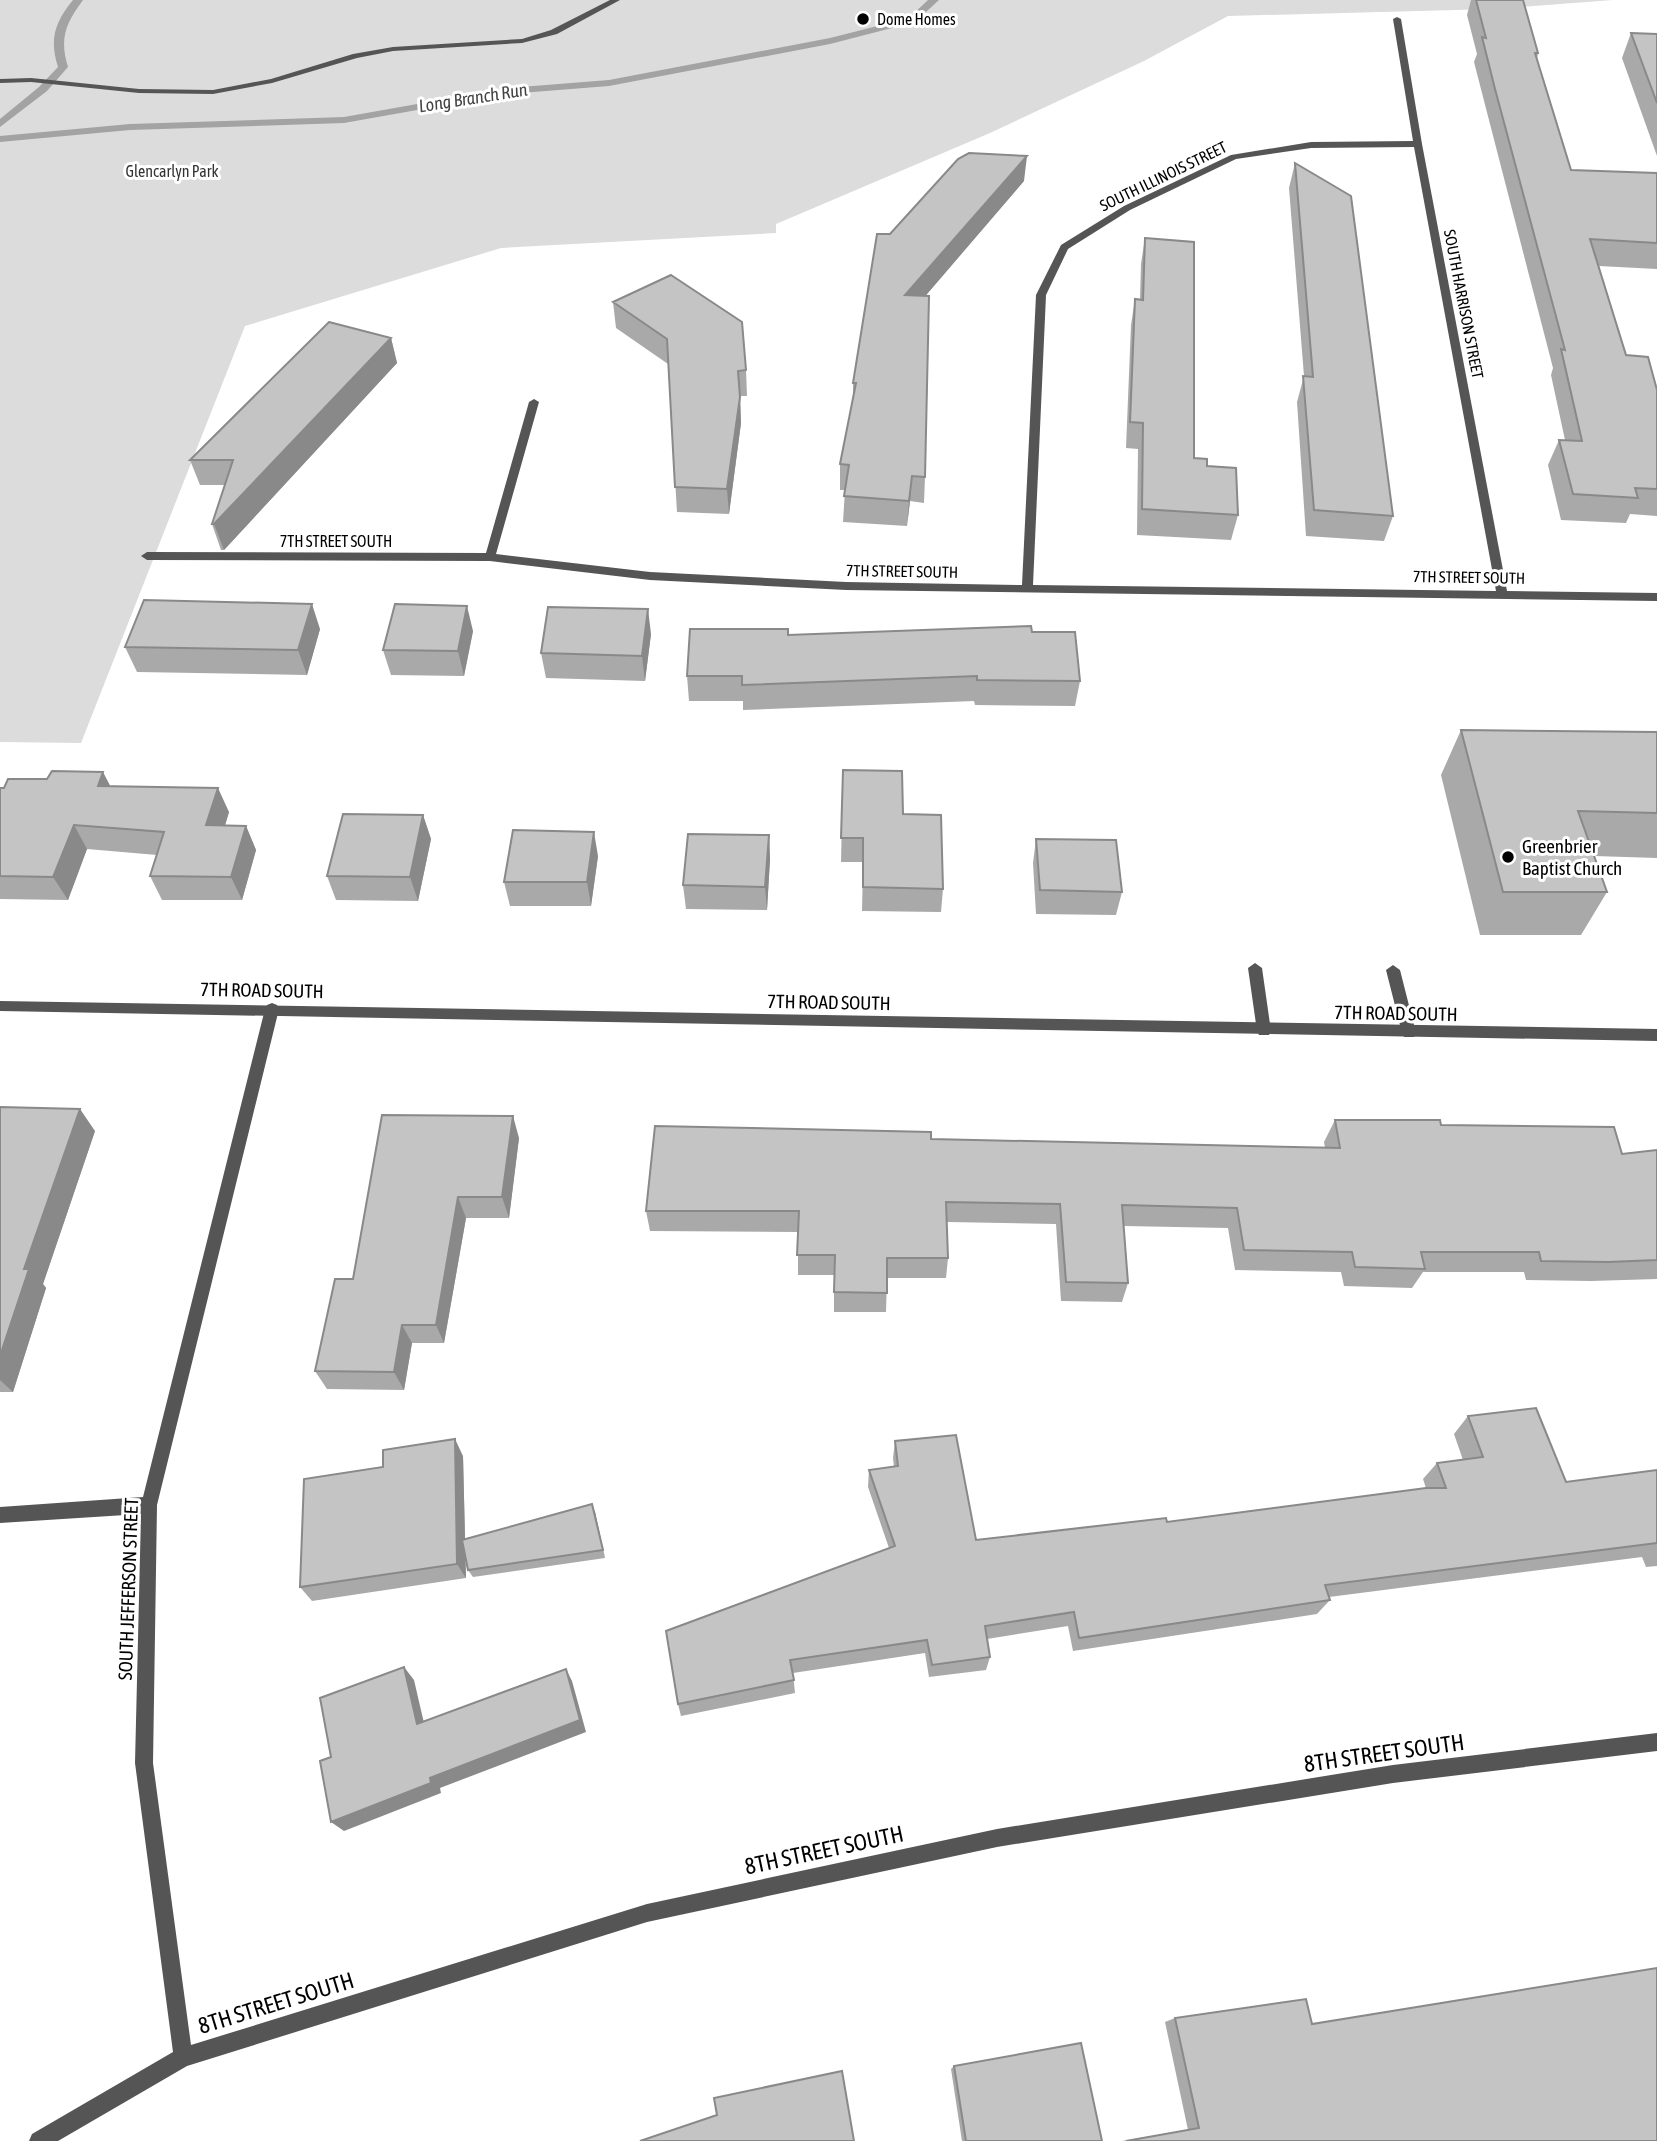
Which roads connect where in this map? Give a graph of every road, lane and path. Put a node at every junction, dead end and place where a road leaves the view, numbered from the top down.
1 (616, 0) edge
2 (1397, 19) dead end
3 (0, 81) edge
4 (1418, 144) junction
5 (534, 401) dead end
6 (147, 555) dead end
7 (490, 557) junction
8 (1027, 588) junction
9 (1502, 593) junction
10 (1657, 597) edge
11 (1255, 968) dead end
12 (1393, 970) dead end
13 (0, 1006) edge
14 (272, 1009) junction
15 (1264, 1031) junction
16 (1409, 1032) junction
17 (1657, 1035) edge
18 (149, 1505) junction
19 (0, 1515) edge
20 (1657, 1742) edge
21 (183, 2057) junction
22 (39, 2141) edge

1 - 3 street
2 - 4 street, SOUTH HARRISON STREET
4 - 8 street, SOUTH ILLINOIS STREET
4 - 9 street, SOUTH HARRISON STREET
5 - 7 street
6 - 7 street, 7TH STREET SOUTH
7 - 8 street, 7TH STREET SOUTH
8 - 9 street, 7TH STREET SOUTH
9 - 10 street, 7TH STREET SOUTH
11 - 15 street
12 - 16 street
13 - 14 street, 7TH ROAD SOUTH
14 - 15 street, 7TH ROAD SOUTH
14 - 18 street, SOUTH JEFFERSON STREET
15 - 16 street, 7TH ROAD SOUTH
16 - 17 street, 7TH ROAD SOUTH
18 - 19 street
18 - 21 street, SOUTH JEFFERSON STREET
20 - 21 street, 8TH STREET SOUTH
21 - 22 street, 8TH STREET SOUTH

